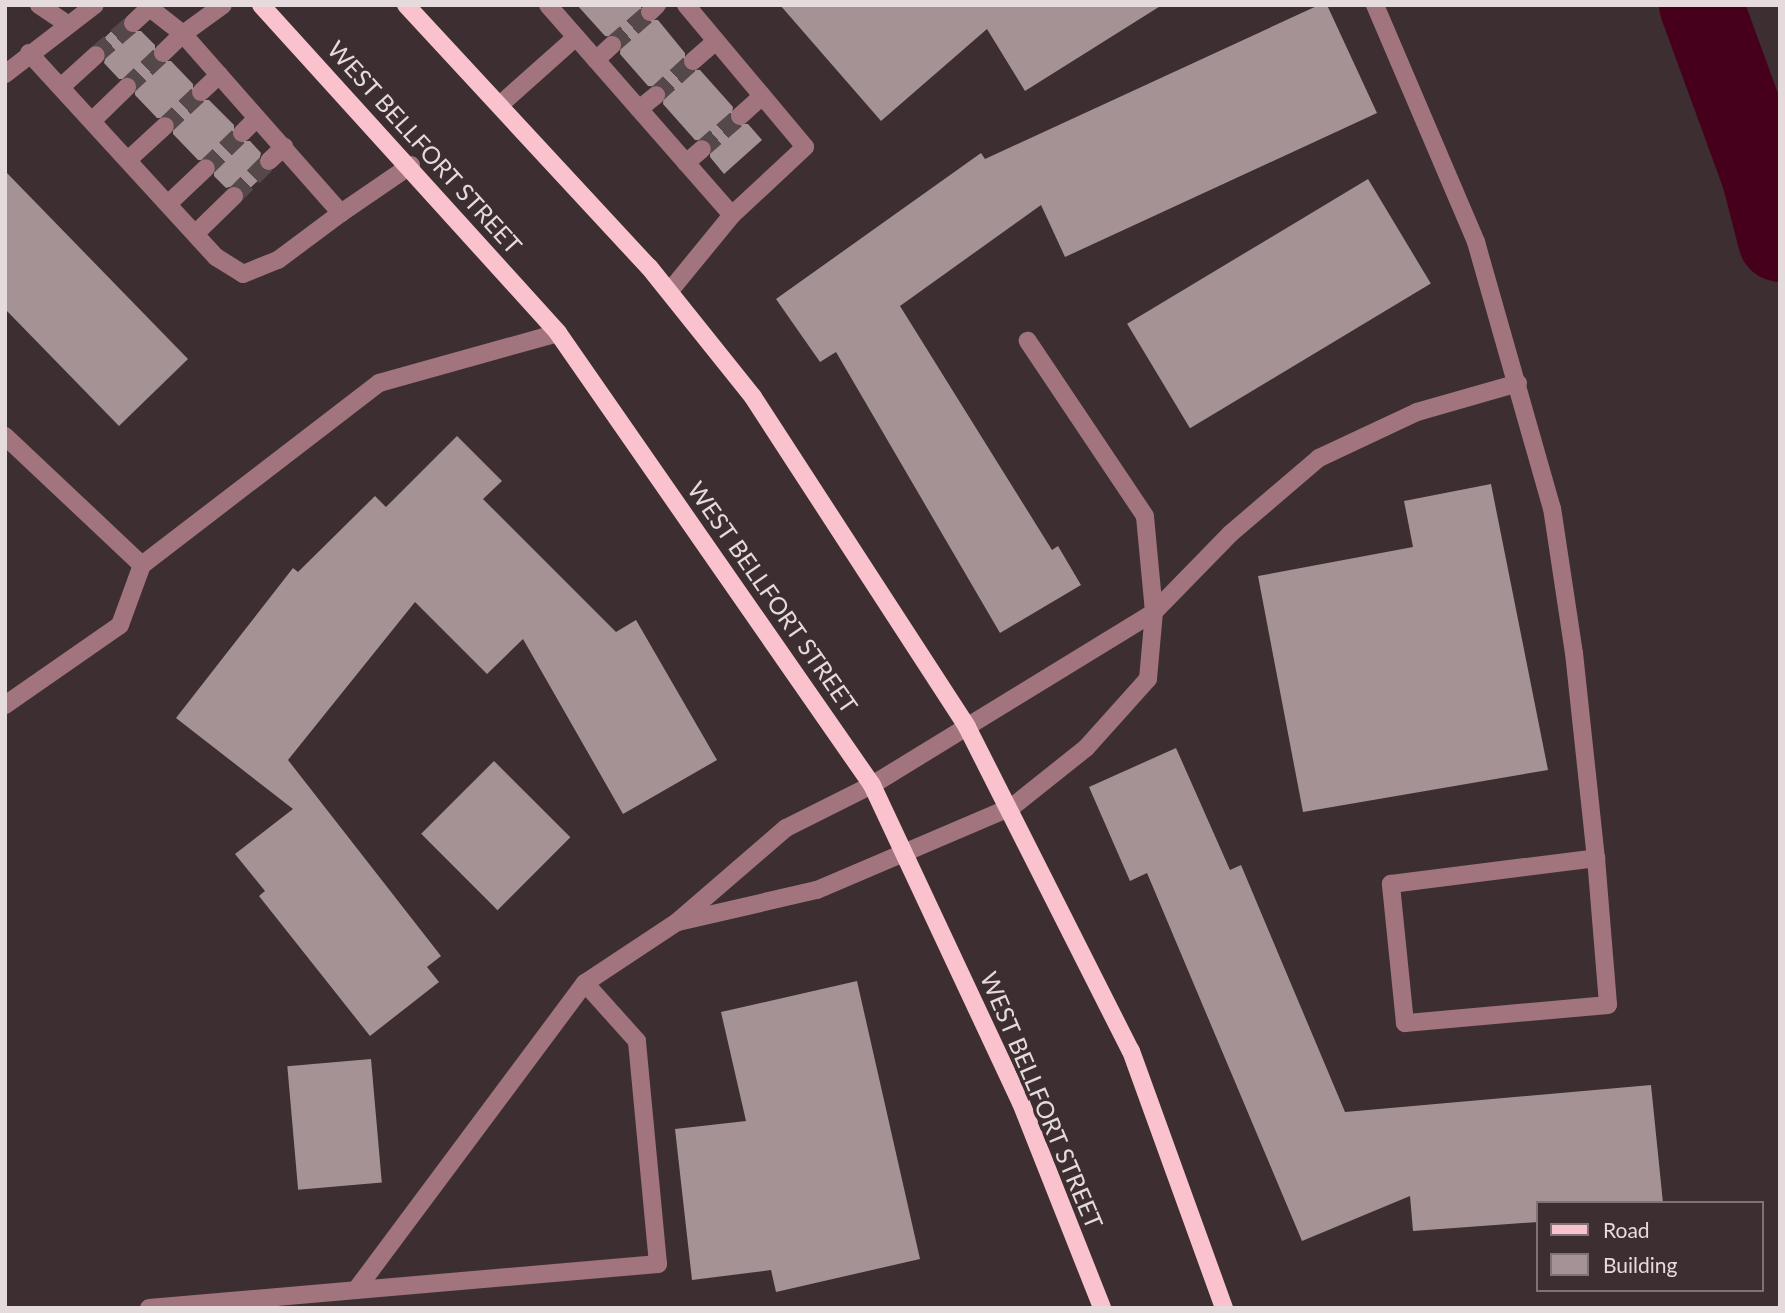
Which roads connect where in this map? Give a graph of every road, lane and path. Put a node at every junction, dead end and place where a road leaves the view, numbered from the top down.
1 (40, 5) edge
2 (96, 5) edge
3 (223, 5) edge
4 (261, 5) edge
5 (406, 5) edge
6 (686, 5) edge
7 (1375, 5) edge
8 (148, 6) edge
9 (557, 8) edge
10 (66, 23) junction
11 (133, 23) tunnel mouth
12 (183, 34) junction
13 (576, 37) junction
14 (716, 41) junction
15 (612, 45) tunnel mouth
16 (29, 53) junction
17 (163, 53) tunnel mouth
18 (96, 55) tunnel mouth
19 (596, 60) junction
20 (693, 61) tunnel mouth
21 (5, 74) edge
22 (219, 75) junction
23 (61, 87) junction
24 (127, 87) tunnel mouth
25 (201, 92) tunnel mouth
26 (656, 94) tunnel mouth
27 (762, 96) junction
28 (502, 103) junction
29 (639, 109) junction
30 (740, 116) tunnel mouth
31 (257, 118) junction
32 (92, 121) junction
33 (165, 125) tunnel mouth
34 (242, 133) tunnel mouth
35 (284, 147) junction
36 (702, 149) tunnel mouth
37 (128, 160) junction
38 (269, 161) tunnel mouth
39 (686, 163) junction
40 (411, 165) junction
41 (206, 168) tunnel mouth
42 (234, 196) tunnel mouth
43 (168, 204) junction
44 (341, 213) junction
45 (732, 215) junction
46 (196, 233) junction
47 (669, 292) junction
48 (558, 333) junction
49 (1028, 341) dead end
50 (1518, 383) junction
51 (5, 436) edge
52 (142, 565) junction
53 (1154, 612) junction
54 (5, 705) edge
55 (967, 727) junction
56 (872, 785) junction
57 (1012, 807) junction
58 (906, 851) junction
59 (1596, 858) junction
60 (677, 922) junction
61 (584, 983) junction
62 (356, 1290) junction
63 (149, 1308) edge
64 (1102, 1308) edge
65 (1224, 1308) edge

1 - 10 lane
2 - 10 lane
3 - 12 lane
4 - 40 main road, WEST BELLFORT STREET
5 - 28 main road
6 - 14 lane
7 - 50 lane
8 - 11 lane
8 - 12 lane
9 - 13 lane
10 - 16 lane
12 - 17 lane
12 - 22 lane
13 - 19 lane
13 - 28 lane
14 - 20 lane
14 - 27 lane
15 - 19 lane
16 - 21 lane
16 - 23 lane
18 - 23 lane
19 - 29 lane
22 - 25 lane
22 - 31 lane
23 - 32 lane
24 - 32 lane
26 - 29 lane
27 - 30 lane
27 - 45 lane
28 - 47 main road
29 - 39 lane
31 - 34 lane
31 - 35 lane
32 - 37 lane
33 - 37 lane
35 - 38 lane
35 - 44 lane
36 - 39 lane
37 - 43 lane
39 - 45 lane
40 - 44 lane
40 - 48 main road, WEST BELLFORT STREET
41 - 43 lane
42 - 46 lane
43 - 46 lane
44 - 46 lane
45 - 47 lane
47 - 55 main road
48 - 52 lane
48 - 56 main road, WEST BELLFORT STREET
49 - 53 lane
50 - 53 lane
50 - 59 lane
51 - 52 lane
52 - 54 lane
53 - 55 lane
53 - 57 lane
55 - 56 lane
55 - 57 main road
56 - 58 main road, WEST BELLFORT STREET
56 - 60 lane
57 - 58 lane
57 - 65 main road
58 - 60 lane
58 - 64 main road, WEST BELLFORT STREET
59 - 59 lane
60 - 61 lane
61 - 62 lane
61 - 62 lane
62 - 63 lane

